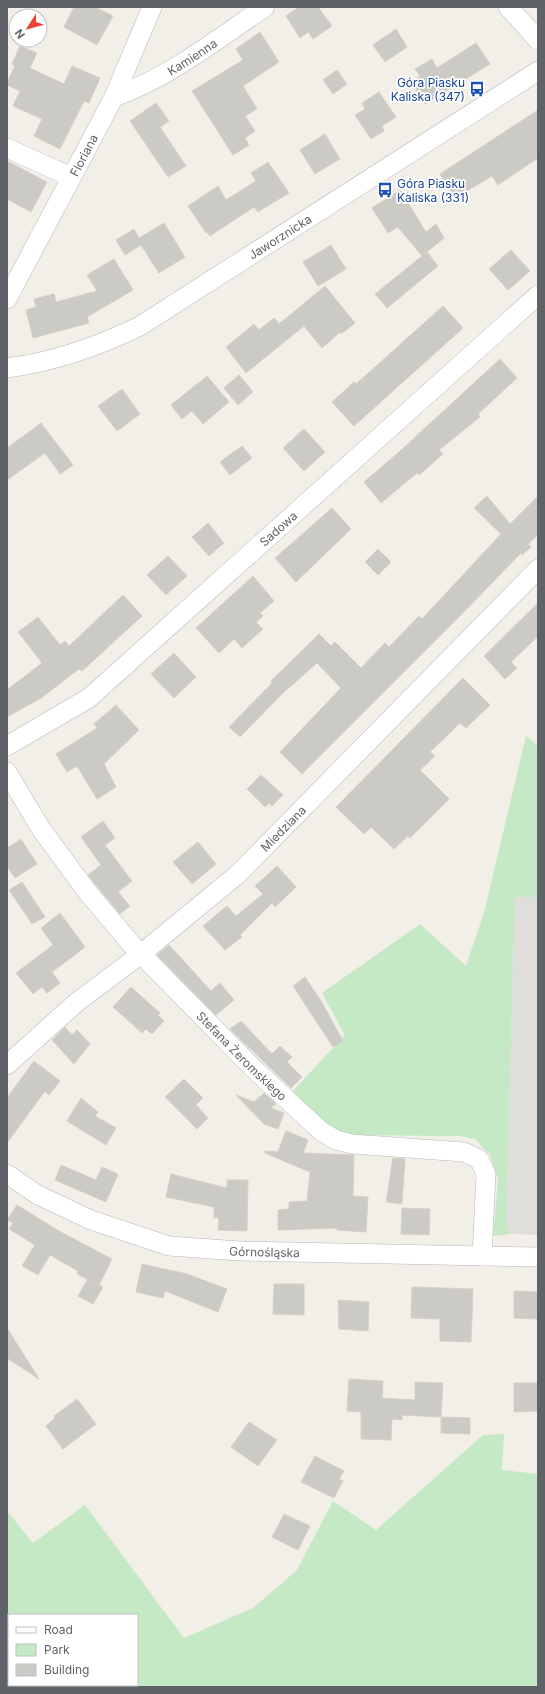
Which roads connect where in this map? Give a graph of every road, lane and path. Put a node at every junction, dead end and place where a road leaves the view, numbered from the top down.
1 (152, 7) edge
2 (265, 7) edge
3 (508, 7) edge
4 (538, 40) edge
5 (538, 72) edge
6 (114, 97) junction
7 (7, 148) edge
8 (71, 177) junction
9 (538, 295) edge
10 (7, 299) edge
11 (7, 368) edge
12 (538, 569) edge
13 (7, 746) edge
14 (7, 772) edge
15 (141, 954) junction
16 (7, 1065) edge
17 (7, 1174) edge
18 (482, 1256) junction
19 (538, 1257) edge

1 - 6 street, Floriana
2 - 6 street, Kamienna
3 - 4 street
5 - 11 street, Jaworznicka
6 - 8 street, Floriana
7 - 8 street
8 - 10 street, Floriana
9 - 13 street, Sadowa
12 - 15 street, Miedziana
14 - 15 street, Stefana Żeromskiego
15 - 16 street, Miedziana
15 - 18 street, Stefana Żeromskiego
17 - 18 street, Górnośląska
18 - 19 street, Górnośląska

